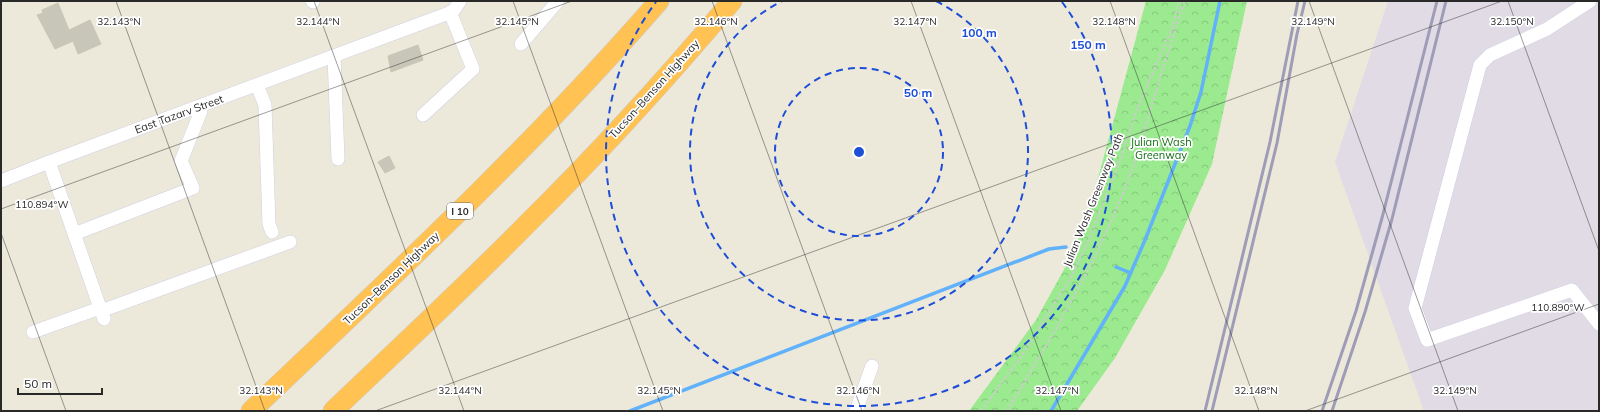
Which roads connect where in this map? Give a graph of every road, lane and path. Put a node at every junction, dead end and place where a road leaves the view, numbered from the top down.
1 (460, 1) edge
2 (558, 1) edge
3 (659, 1) edge
4 (732, 1) edge
5 (1179, 1) edge
6 (1185, 1) edge
7 (1590, 1) edge
8 (450, 12) junction
9 (521, 44) dead end
10 (334, 56) junction
11 (257, 85) junction
12 (199, 106) junction
13 (423, 115) dead end
14 (338, 159) dead end
15 (50, 162) junction
16 (1, 181) edge
17 (272, 232) dead end
18 (74, 234) junction
19 (290, 242) dead end
20 (101, 313) junction
21 (1599, 324) edge
22 (32, 332) dead end
23 (872, 366) dead end
24 (251, 411) edge
25 (333, 411) edge
26 (856, 411) edge
27 (980, 411) edge
28 (1007, 411) edge

1 - 8 street, East Tazarv Street
2 - 9 street
3 - 24 highway, Tucson–Benson Highway / I 10
4 - 25 highway, Tucson–Benson Highway
5 - 27 path, Julian Wash Greenway Path
6 - 28 path, Julian Wash Greenway Path
7 - 21 street
8 - 10 street, East Tazarv Street
8 - 13 street
10 - 11 street, East Tazarv Street
10 - 14 street
11 - 12 street, East Tazarv Street
11 - 17 street
12 - 15 street, East Tazarv Street
12 - 18 street
15 - 16 street, East Tazarv Street
15 - 18 street
18 - 20 street
19 - 20 street
20 - 22 street
23 - 26 street

